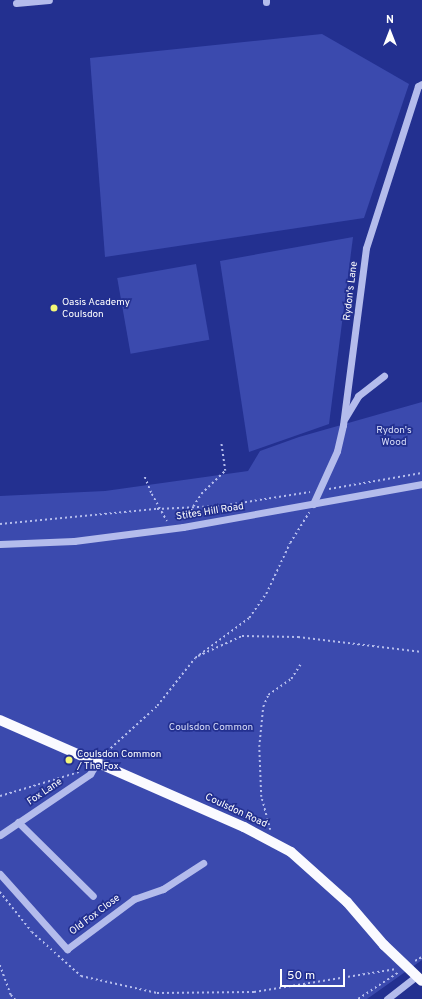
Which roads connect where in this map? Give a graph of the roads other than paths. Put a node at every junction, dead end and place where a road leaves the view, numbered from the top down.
1 (49, 0) edge
2 (16, 3) dead end
3 (422, 84) edge
4 (384, 376) dead end
5 (343, 422) junction
6 (422, 484) edge
7 (313, 504) junction
8 (0, 544) edge
9 (0, 720) edge
10 (97, 763) junction
11 (18, 822) junction
12 (0, 835) edge
13 (203, 863) dead end
14 (0, 874) edge
15 (93, 896) dead end
16 (419, 979) edge
17 (387, 999) edge

1 - 2 street
3 - 5 street, Rydon's Lane
4 - 5 street
5 - 7 street, Rydon's Lane
6 - 7 street, Stites Hill Road
7 - 8 street, Stites Hill Road
9 - 10 main road, Coulsdon Road
10 - 11 street, Fox Lane
10 - 16 main road, Coulsdon Road
11 - 12 street, Fox Lane
11 - 15 street
13 - 14 street, Old Fox Close
16 - 17 street

